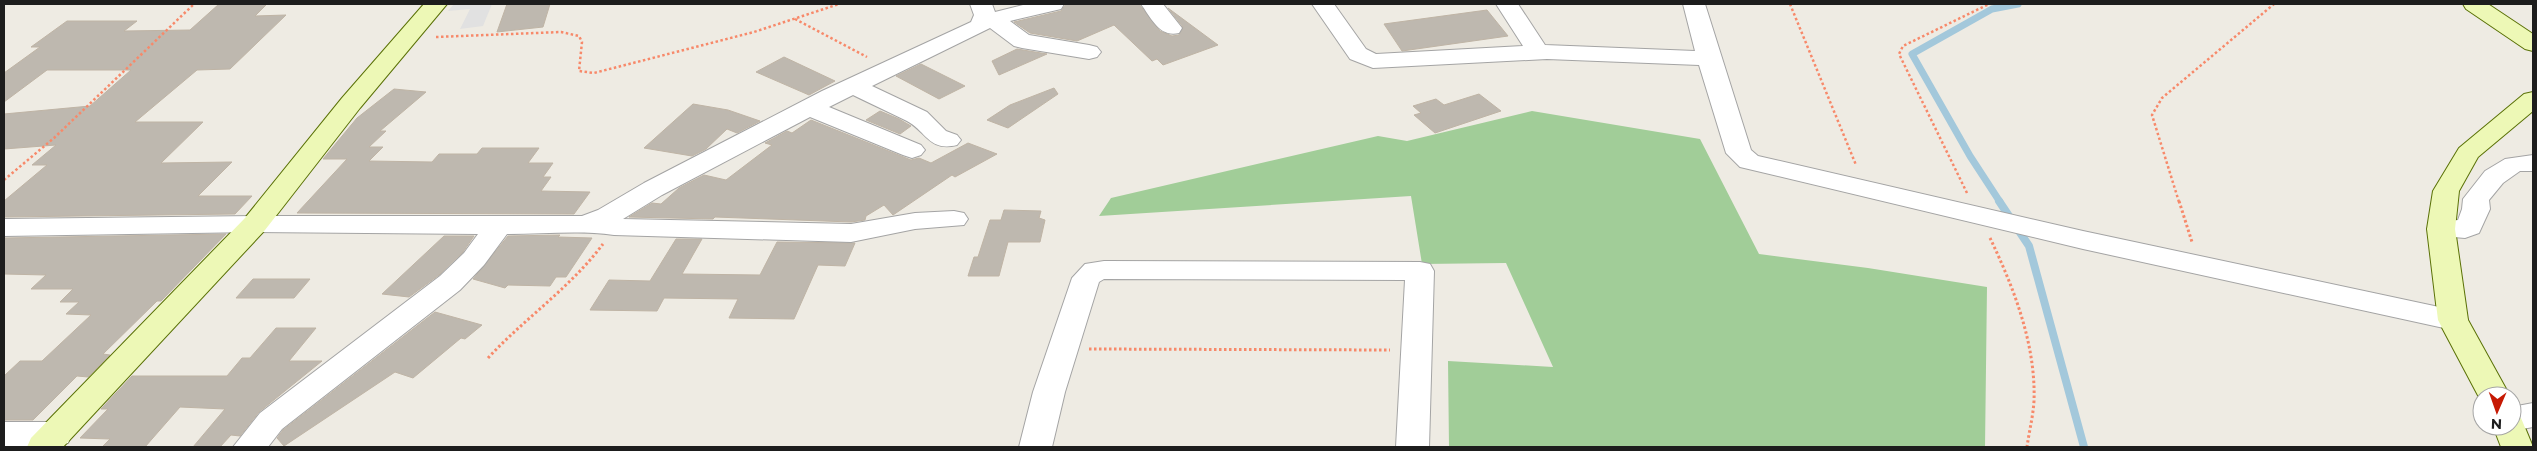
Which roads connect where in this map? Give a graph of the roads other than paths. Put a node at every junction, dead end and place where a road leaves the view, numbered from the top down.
1 (436, 4) edge
2 (1052, 4) edge
3 (1152, 4) edge
4 (1323, 4) edge
5 (1507, 4) edge
6 (1694, 4) edge
7 (2474, 4) edge
8 (986, 15) edge
9 (1171, 28) dead end
10 (2533, 44) edge
11 (1089, 52) dead end
12 (1537, 52) junction
13 (1709, 58) junction
14 (853, 86) junction
15 (2533, 99) edge
16 (810, 108) junction
17 (948, 140) dead end
18 (912, 150) dead end
19 (2533, 163) edge
20 (954, 219) dead end
21 (255, 224) junction
22 (602, 225) junction
23 (500, 226) junction
24 (4, 228) edge
25 (2441, 229) junction
26 (2453, 320) junction
27 (2489, 386) edge
28 (4, 434) edge
29 (49, 440) edge
30 (250, 447) edge
31 (1035, 447) edge
32 (1413, 447) edge

1 - 21 street
2 - 8 street
3 - 9 street
4 - 12 street
5 - 12 street
6 - 13 street
7 - 10 street
8 - 11 street
8 - 14 street
12 - 13 street
13 - 26 street
14 - 16 street
14 - 17 street
15 - 25 street
16 - 18 street
16 - 22 street
19 - 25 street
20 - 22 street
21 - 23 street
21 - 24 street
21 - 29 street
22 - 23 street
23 - 30 street
25 - 26 street
26 - 27 street
28 - 29 street
31 - 32 street

